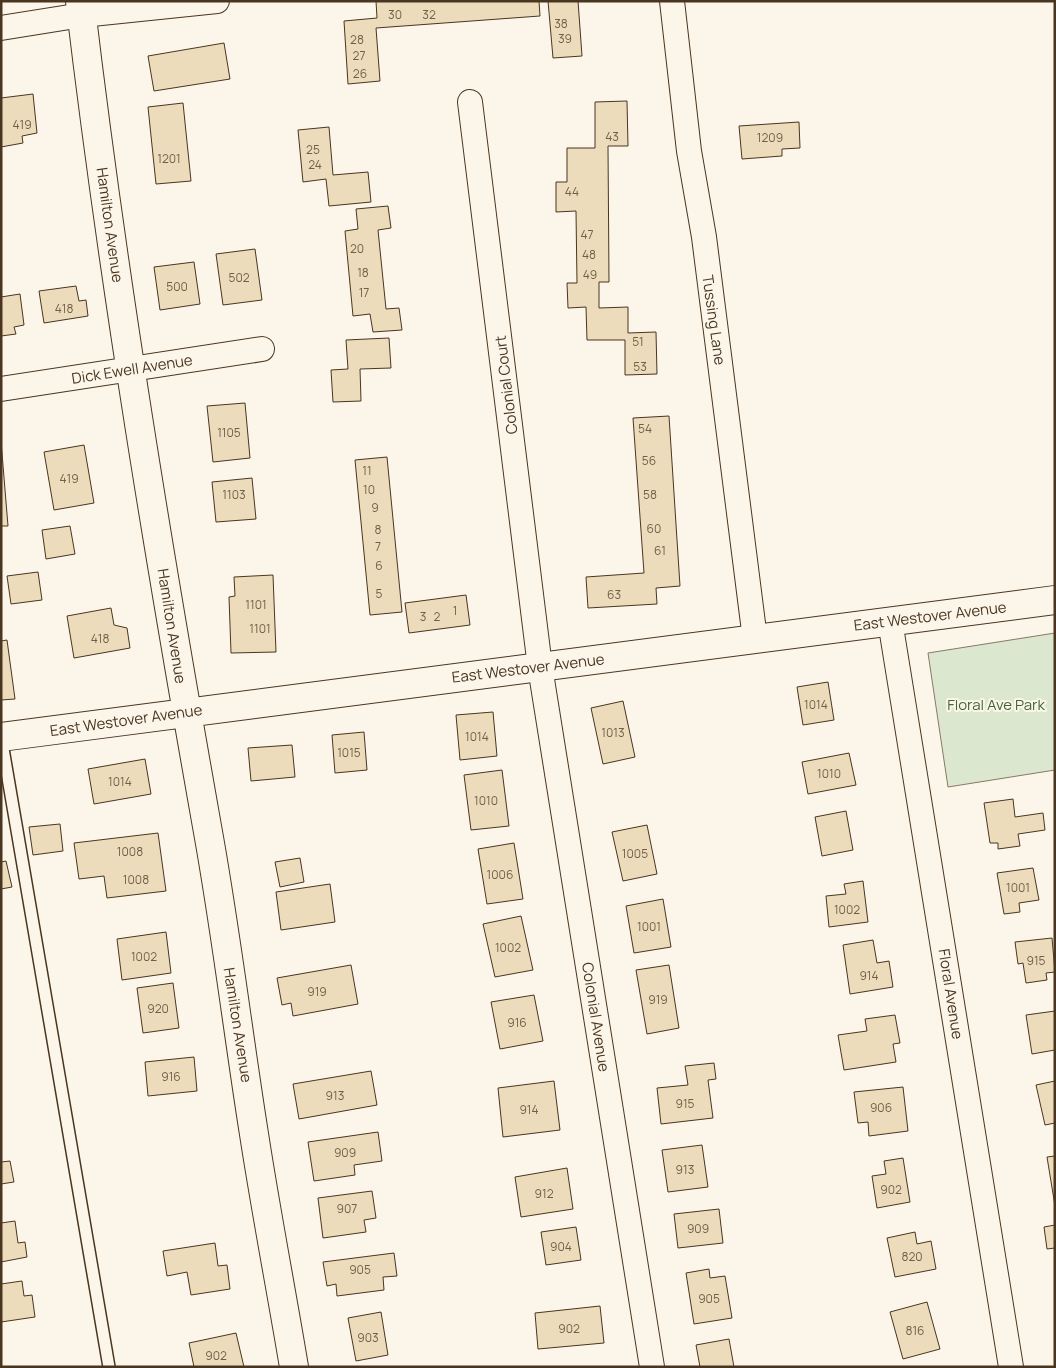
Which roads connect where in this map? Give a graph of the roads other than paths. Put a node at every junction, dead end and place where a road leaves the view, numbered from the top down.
1 (217, 1) edge
2 (672, 1) edge
3 (81, 8) edge
4 (1, 28) edge
5 (470, 102) dead end
6 (262, 348) dead end
7 (131, 369) junction
8 (1, 389) edge
9 (1055, 600) edge
10 (890, 621) junction
11 (755, 639) junction
12 (540, 667) junction
13 (185, 712) junction
14 (1, 737) edge
15 (109, 1367) edge
16 (294, 1367) edge
17 (652, 1367) edge
18 (1011, 1367) edge

1 - 3 street
2 - 11 street, Tussing Lane
3 - 4 street
3 - 7 street, Hamilton Avenue
5 - 12 street, Colonial Court
6 - 7 street, Dick Ewell Avenue
7 - 8 street, Dick Ewell Avenue
7 - 13 street, Hamilton Avenue
9 - 10 street, East Westover Avenue
10 - 11 street, East Westover Avenue
10 - 18 street, Floral Avenue
11 - 12 street, East Westover Avenue
12 - 13 street, East Westover Avenue
12 - 17 street, Colonial Avenue
13 - 14 street, East Westover Avenue
13 - 16 street, Hamilton Avenue
14 - 15 lane

